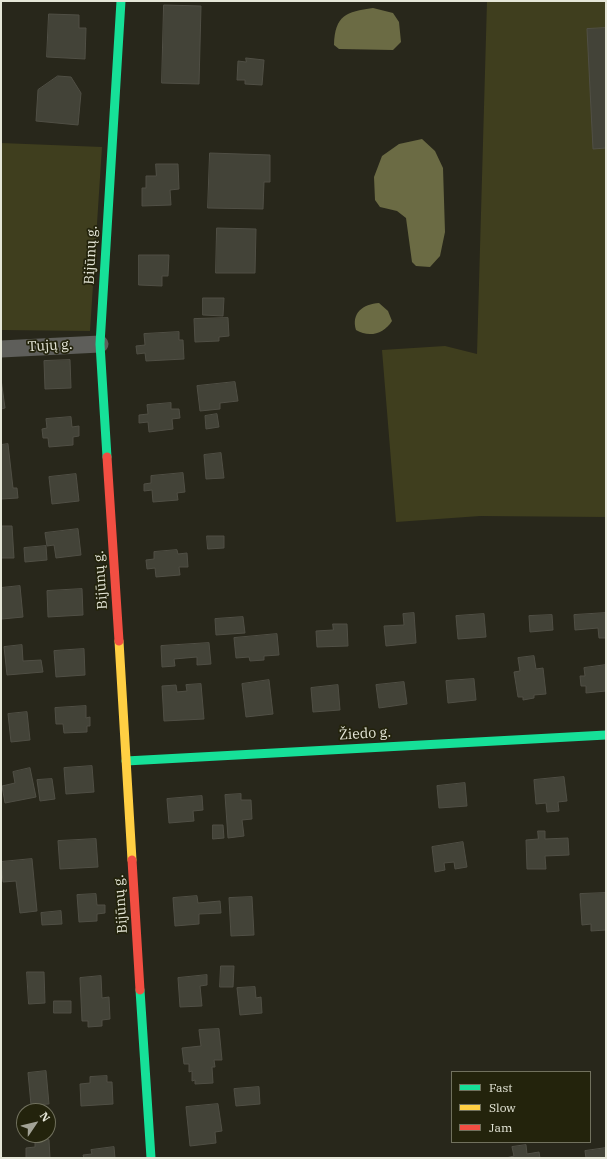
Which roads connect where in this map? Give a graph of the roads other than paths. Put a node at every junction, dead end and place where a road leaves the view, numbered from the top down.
1 (121, 1) edge
2 (100, 344) junction
3 (1, 349) edge
4 (606, 735) edge
5 (126, 761) junction
6 (151, 1158) edge

1 - 2 street, Bijūnų g.
2 - 3 street, Tujų g.
2 - 5 street, Bijūnų g.
4 - 5 street, Žiedo g.
5 - 6 street, Bijūnų g.

